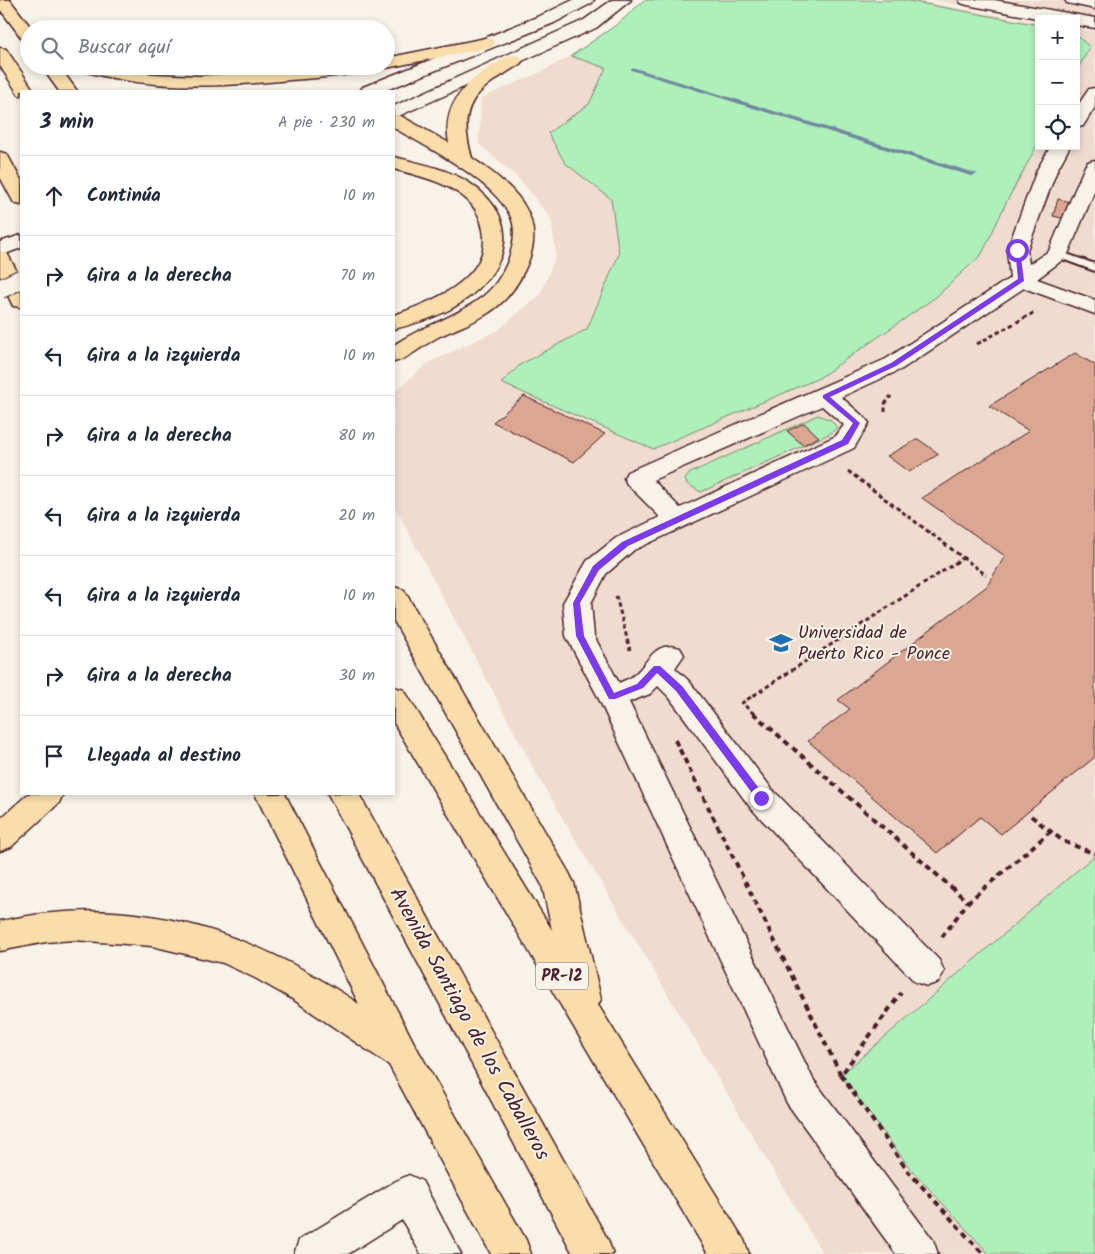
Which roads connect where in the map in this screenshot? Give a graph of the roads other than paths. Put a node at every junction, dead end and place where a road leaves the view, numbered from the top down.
1 (2, 0) edge
2 (586, 0) edge
3 (623, 0) edge
4 (967, 0) edge
5 (1073, 0) edge
6 (1095, 4) edge
7 (1048, 15) edge
8 (1080, 21) edge
9 (1095, 23) edge
10 (20, 24) edge
11 (486, 43) junction
12 (0, 53) edge
13 (514, 60) junction
14 (395, 61) edge
15 (56, 75) edge
16 (129, 75) edge
17 (292, 75) edge
18 (24, 90) edge
19 (67, 90) edge
20 (371, 90) edge
21 (1095, 93) edge
22 (395, 113) edge
23 (1080, 116) edge
24 (395, 121) edge
25 (1059, 150) edge
26 (0, 158) edge
27 (463, 162) junction
28 (395, 163) edge
29 (1095, 166) edge
30 (20, 197) edge
31 (20, 241) edge
32 (0, 250) edge
33 (1058, 254) junction
34 (0, 257) edge
35 (1095, 268) edge
36 (20, 280) edge
37 (1021, 280) junction
38 (0, 289) edge
39 (20, 299) edge
40 (1095, 307) edge
41 (395, 322) edge
42 (395, 354) edge
43 (825, 396) junction
44 (677, 520) junction
45 (395, 600) edge
46 (612, 697) junction
47 (395, 700) edge
48 (47, 795) edge
49 (271, 795) edge
50 (344, 795) edge
51 (0, 838) edge
52 (0, 936) edge
53 (927, 971) dead end
54 (590, 1022) junction
55 (402, 1055) junction
56 (313, 1254) edge
57 (442, 1254) edge
58 (512, 1254) edge
59 (594, 1254) edge
60 (730, 1254) edge
61 (919, 1254) edge

1 - 10 highway
2 - 11 street
3 - 13 street
4 - 7 street
5 - 6 street
8 - 9 street
11 - 14 highway
11 - 20 street
12 - 18 highway
13 - 22 street
13 - 27 highway
15 - 19 highway
16 - 17 highway
21 - 23 street
24 - 27 highway
25 - 37 street
26 - 30 highway
27 - 42 highway
28 - 41 highway
29 - 33 street
31 - 32 street
33 - 35 lane
33 - 37 street
34 - 39 highway
36 - 38 street, bridge
37 - 40 street
37 - 43 street
43 - 44 street
43 - 44 street
44 - 46 street
45 - 54 highway
46 - 53 street
46 - 61 street
47 - 54 highway, PR-12
48 - 51 highway
49 - 55 highway
50 - 59 highway, Avenida Santiago de los Caballeros
52 - 55 highway
54 - 60 highway, PR-12
55 - 58 highway
56 - 57 street

